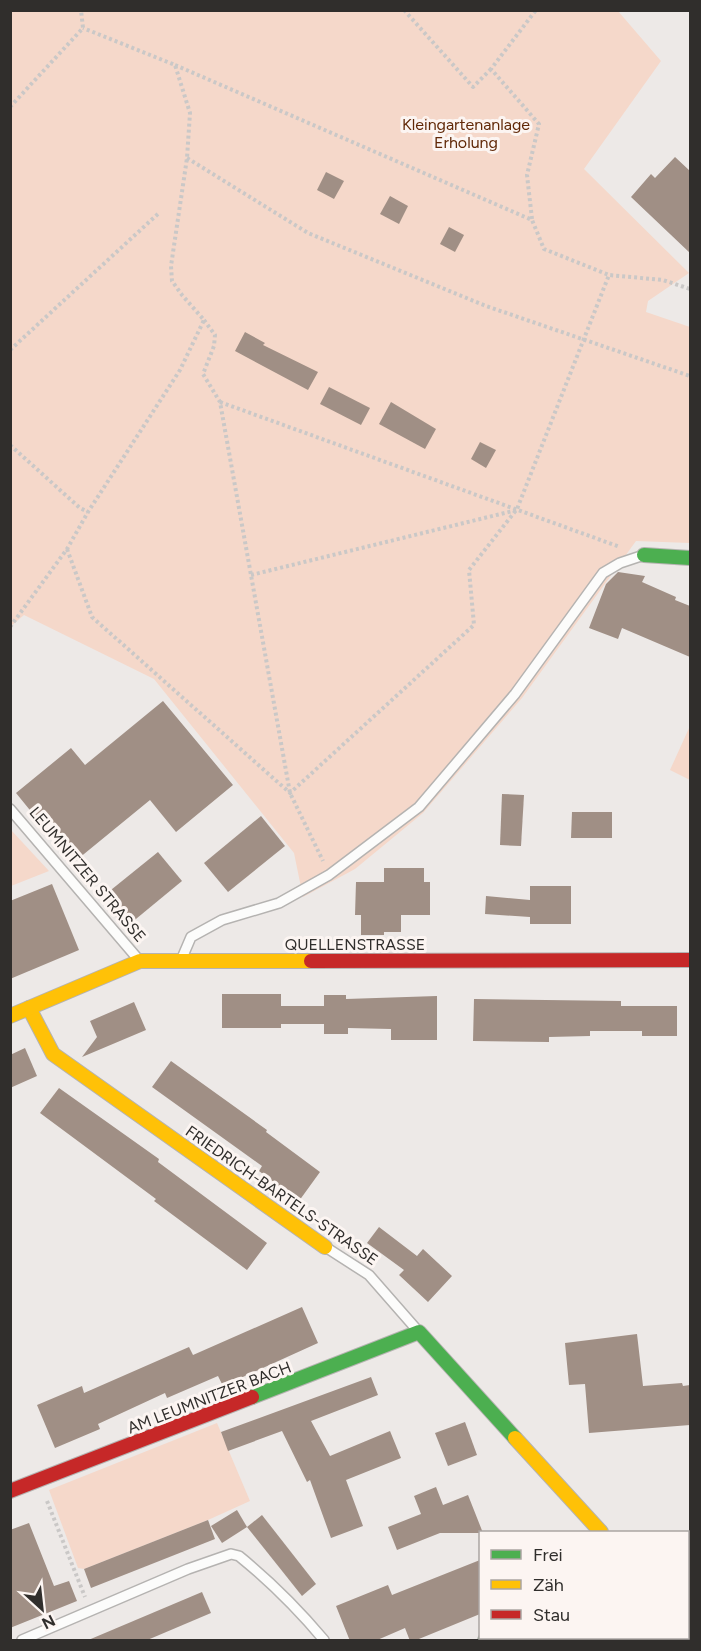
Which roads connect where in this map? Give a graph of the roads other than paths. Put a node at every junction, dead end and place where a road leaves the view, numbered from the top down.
1 (644, 555) joint
2 (690, 558) edge
3 (10, 809) edge
4 (690, 960) edge
5 (140, 961) junction
6 (180, 962) junction
7 (29, 1008) junction
8 (10, 1016) edge
9 (325, 1247) joint
10 (419, 1332) junction
11 (10, 1491) edge
12 (599, 1531) edge
13 (22, 1641) edge
14 (324, 1641) edge

1 - 2 street
1 - 6 lane
3 - 5 lane, LEUMNITZER STRASSE
4 - 6 street, QUELLENSTRASSE
5 - 6 street, QUELLENSTRASSE
5 - 7 street, QUELLENSTRASSE
7 - 8 street
7 - 9 street, FRIEDRICH-BARTELS-STRASSE
9 - 10 lane, FRIEDRICH-BARTELS-STRASSE
10 - 11 street, AM LEUMNITZER BACH
10 - 12 street, FRIEDRICH-BARTELS-STRASSE
13 - 14 lane

